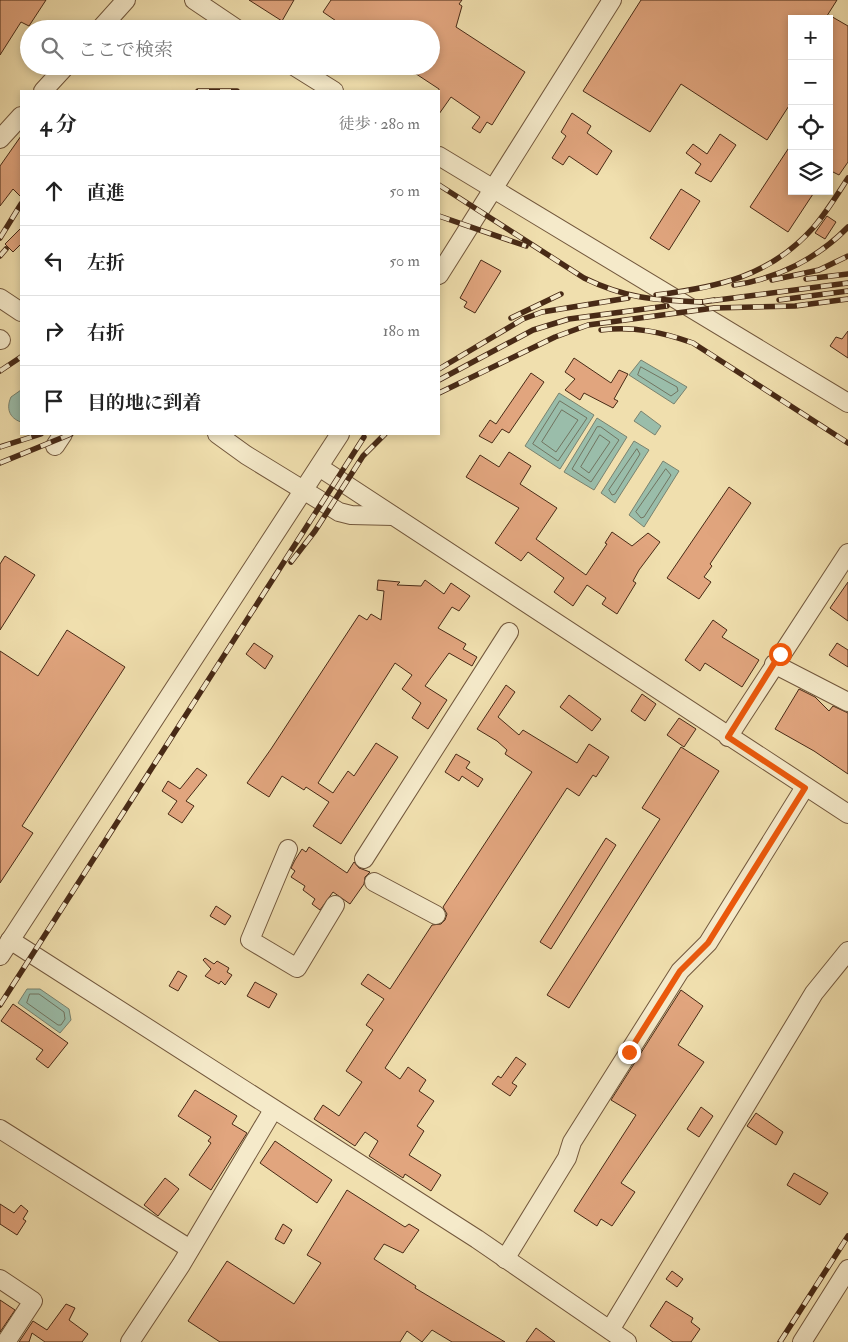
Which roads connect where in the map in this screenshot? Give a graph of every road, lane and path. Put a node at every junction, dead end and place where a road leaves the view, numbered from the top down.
1 (126, 0) edge
2 (194, 0) edge
3 (612, 0) edge
4 (108, 20) edge
5 (224, 20) edge
6 (58, 75) edge
7 (305, 75) edge
8 (322, 88) edge
9 (44, 90) edge
10 (20, 117) edge
11 (0, 139) edge
12 (440, 157) edge
13 (493, 188) junction
14 (440, 273) edge
15 (0, 298) edge
16 (20, 311) edge
17 (848, 403) edge
18 (217, 435) edge
19 (339, 435) edge
20 (318, 467) junction
21 (304, 489) junction
22 (393, 516) junction
23 (848, 553) edge
24 (509, 632) dead end
25 (774, 664) junction
26 (848, 702) edge
27 (728, 737) junction
28 (805, 788) junction
29 (848, 814) edge
30 (288, 849) dead end
31 (364, 859) dead end
32 (374, 882) dead end
33 (335, 905) dead end
34 (436, 915) dead end
35 (10, 940) junction
36 (848, 951) edge
37 (0, 956) edge
38 (273, 1110) junction
39 (0, 1129) edge
40 (190, 1250) junction
41 (505, 1258) junction
42 (848, 1269) edge
43 (0, 1279) edge
44 (610, 1330) junction
45 (6, 1342) edge
46 (130, 1342) edge
47 (627, 1342) edge
48 (802, 1342) edge

1 - 4 street
2 - 5 street
3 - 13 street
6 - 9 street
7 - 8 street
10 - 11 street
12 - 13 street
13 - 14 street
13 - 17 street
15 - 16 street
18 - 21 street
19 - 20 street
20 - 21 street
20 - 22 street
21 - 22 street
21 - 35 street
22 - 27 street
23 - 25 street
24 - 31 street
25 - 26 street
25 - 27 street
27 - 28 street
28 - 29 street
28 - 41 street
30 - 33 street
32 - 34 street
35 - 37 street
35 - 38 street
36 - 44 street
38 - 40 street
38 - 41 street
39 - 40 street
40 - 46 street
41 - 44 street
42 - 48 street
43 - 45 street
44 - 47 street

